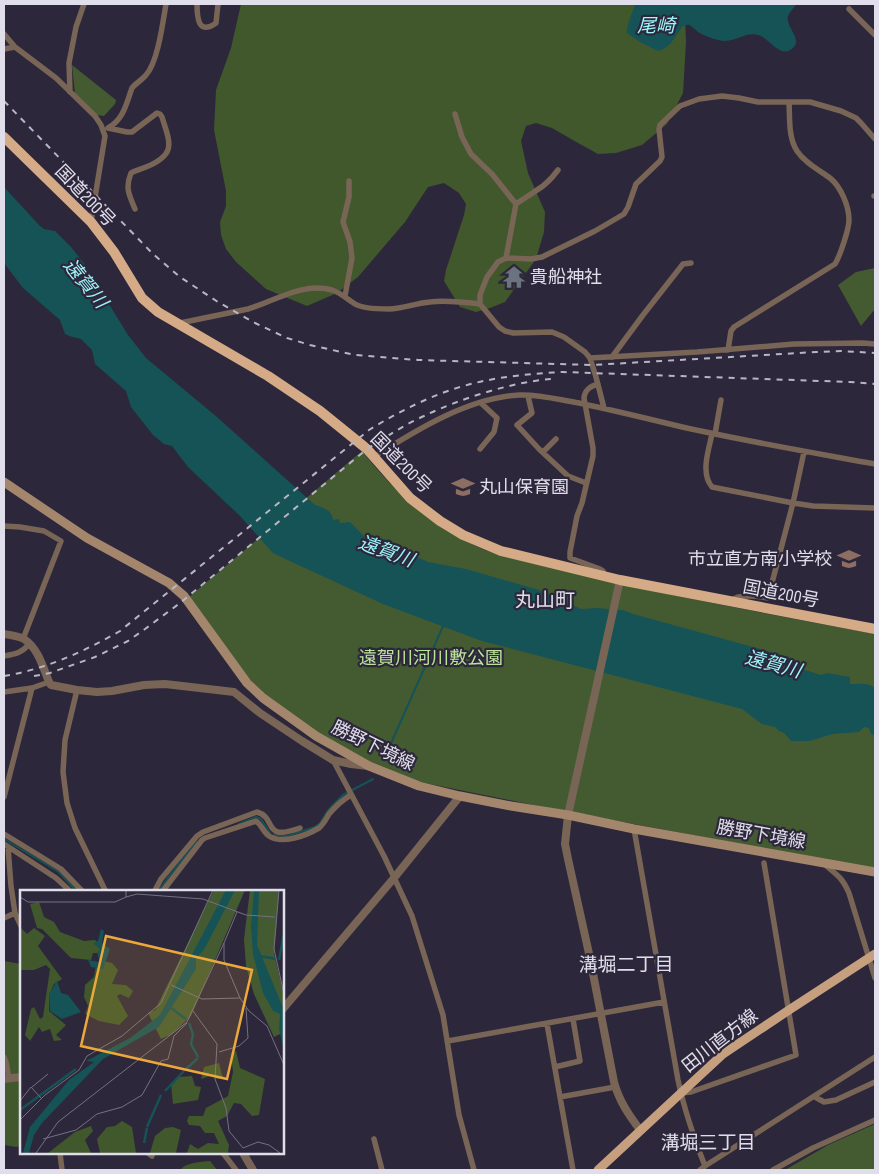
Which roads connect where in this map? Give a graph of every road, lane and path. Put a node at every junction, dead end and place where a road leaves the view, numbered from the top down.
1 (84, 4) edge
2 (166, 4) edge
3 (197, 4) edge
4 (218, 4) edge
5 (849, 8) dead end
6 (4, 34) edge
7 (875, 35) edge
8 (15, 47) junction
9 (4, 49) edge
10 (70, 92) junction
11 (789, 102) junction
12 (455, 114) dead end
13 (106, 129) junction
14 (4, 137) edge
15 (875, 139) edge
16 (558, 170) dead end
17 (349, 180) dead end
18 (516, 204) junction
19 (134, 209) dead end
20 (91, 222) junction
21 (506, 258) junction
22 (691, 263) dead end
23 (345, 296) junction
24 (480, 304) junction
25 (177, 324) junction
26 (875, 344) edge
27 (728, 350) junction
28 (612, 357) junction
29 (590, 358) junction
30 (598, 384) junction
31 (528, 396) junction
32 (721, 400) dead end
33 (481, 403) junction
34 (586, 405) junction
35 (604, 408) junction
36 (713, 434) junction
37 (556, 438) dead end
38 (480, 449) dead end
39 (543, 452) junction
40 (804, 452) junction
41 (374, 457) junction
42 (875, 464) edge
43 (4, 482) edge
44 (586, 483) junction
45 (793, 503) junction
46 (875, 508) edge
47 (4, 526) edge
48 (604, 576) junction
49 (619, 582) junction
50 (731, 602) junction
51 (875, 629) edge
52 (4, 634) edge
53 (26, 642) junction
54 (4, 656) edge
55 (48, 682) junction
56 (32, 688) junction
57 (77, 690) junction
58 (4, 692) edge
59 (332, 760) junction
60 (369, 766) junction
61 (349, 793) junction
62 (460, 796) junction
63 (4, 797) edge
64 (569, 811) junction
65 (300, 828) dead end
66 (634, 829) junction
67 (4, 834) edge
68 (291, 835) junction
69 (6, 849) edge
70 (820, 861) junction
71 (764, 863) dead end
72 (875, 872) edge
73 (394, 878) junction
74 (69, 890) edge
75 (81, 890) edge
76 (105, 890) edge
77 (155, 890) edge
78 (164, 890) edge
79 (15, 913) junction
80 (4, 918) edge
81 (20, 919) edge
82 (20, 924) edge
83 (872, 956) edge
84 (875, 978) edge
85 (664, 1002) junction
86 (284, 1008) edge
87 (789, 1010) junction
88 (602, 1014) junction
89 (573, 1019) junction
90 (547, 1024) junction
91 (448, 1041) junction
92 (4, 1057) edge
93 (875, 1058) edge
94 (555, 1067) junction
95 (20, 1076) edge
96 (6, 1078) edge
97 (875, 1082) edge
98 (615, 1087) junction
99 (681, 1093) junction
100 (560, 1097) junction
101 (815, 1097) junction
102 (875, 1120) edge
103 (640, 1130) junction
104 (374, 1139) dead end
105 (60, 1154) edge
106 (224, 1154) edge
107 (244, 1154) edge
108 (703, 1168) edge
109 (62, 1170) edge
110 (236, 1170) edge
111 (253, 1170) edge
112 (382, 1170) edge
113 (474, 1170) edge
114 (573, 1170) edge
115 (598, 1170) edge
116 (773, 1170) edge

1 - 10 street
2 - 13 street
3 - 4 street
5 - 7 street
6 - 8 street
8 - 9 street
8 - 10 street
10 - 13 street
11 - 15 street
11 - 21 street
11 - 27 street
12 - 18 street
13 - 19 street
13 - 20 street
14 - 20 highway, 国道200号
16 - 18 street
17 - 23 street
18 - 21 street
20 - 25 highway, 国道200号
21 - 24 street
22 - 28 street
23 - 24 street
23 - 25 street
24 - 29 street
25 - 41 highway, 国道200号
26 - 27 street
27 - 28 street
28 - 29 street
29 - 30 street
30 - 34 street
30 - 35 street
31 - 33 street
31 - 34 street
31 - 39 street
32 - 36 street
33 - 38 street
33 - 41 street
34 - 35 street
34 - 44 street
35 - 36 street
36 - 40 street
36 - 45 street
37 - 39 street
39 - 44 street
40 - 42 street
40 - 45 street
41 - 48 highway, 国道200号
43 - 60 main road, 勝野下境線
44 - 48 street
45 - 46 street
45 - 50 street
47 - 53 street
48 - 49 highway, 国道200号
49 - 50 highway, 国道200号
49 - 64 street
50 - 51 highway, 国道200号
52 - 53 street
53 - 54 street
53 - 55 street
55 - 56 street
55 - 57 street
56 - 58 street
56 - 63 street
57 - 59 street
57 - 76 street
59 - 60 street
59 - 61 street
60 - 62 main road, 勝野下境線
61 - 68 street
61 - 73 street
62 - 64 main road, 勝野下境線
62 - 73 street
64 - 66 main road, 勝野下境線
64 - 88 street
65 - 68 street
66 - 70 main road, 勝野下境線
66 - 85 street
67 - 75 street
68 - 77 street
68 - 78 street
69 - 74 street
69 - 79 street
70 - 72 main road, 勝野下境線
70 - 83 street
71 - 87 street
73 - 86 street
73 - 91 street
79 - 80 street
79 - 81 street
79 - 82 street
83 - 84 street
83 - 87 main road, 田川直方線
85 - 88 street
85 - 99 street
87 - 99 main road, 田川直方線
87 - 99 street
88 - 89 street
88 - 98 street
89 - 90 street
89 - 94 street
90 - 91 street
90 - 94 street
91 - 113 street
92 - 96 street
93 - 101 street
94 - 100 street
95 - 96 street
97 - 101 street
98 - 100 street
98 - 103 street
99 - 103 main road, 田川直方線
99 - 108 street
100 - 114 street
101 - 108 street
102 - 116 street
103 - 115 main road, 田川直方線
104 - 112 street
105 - 109 street
106 - 110 street
107 - 111 street

